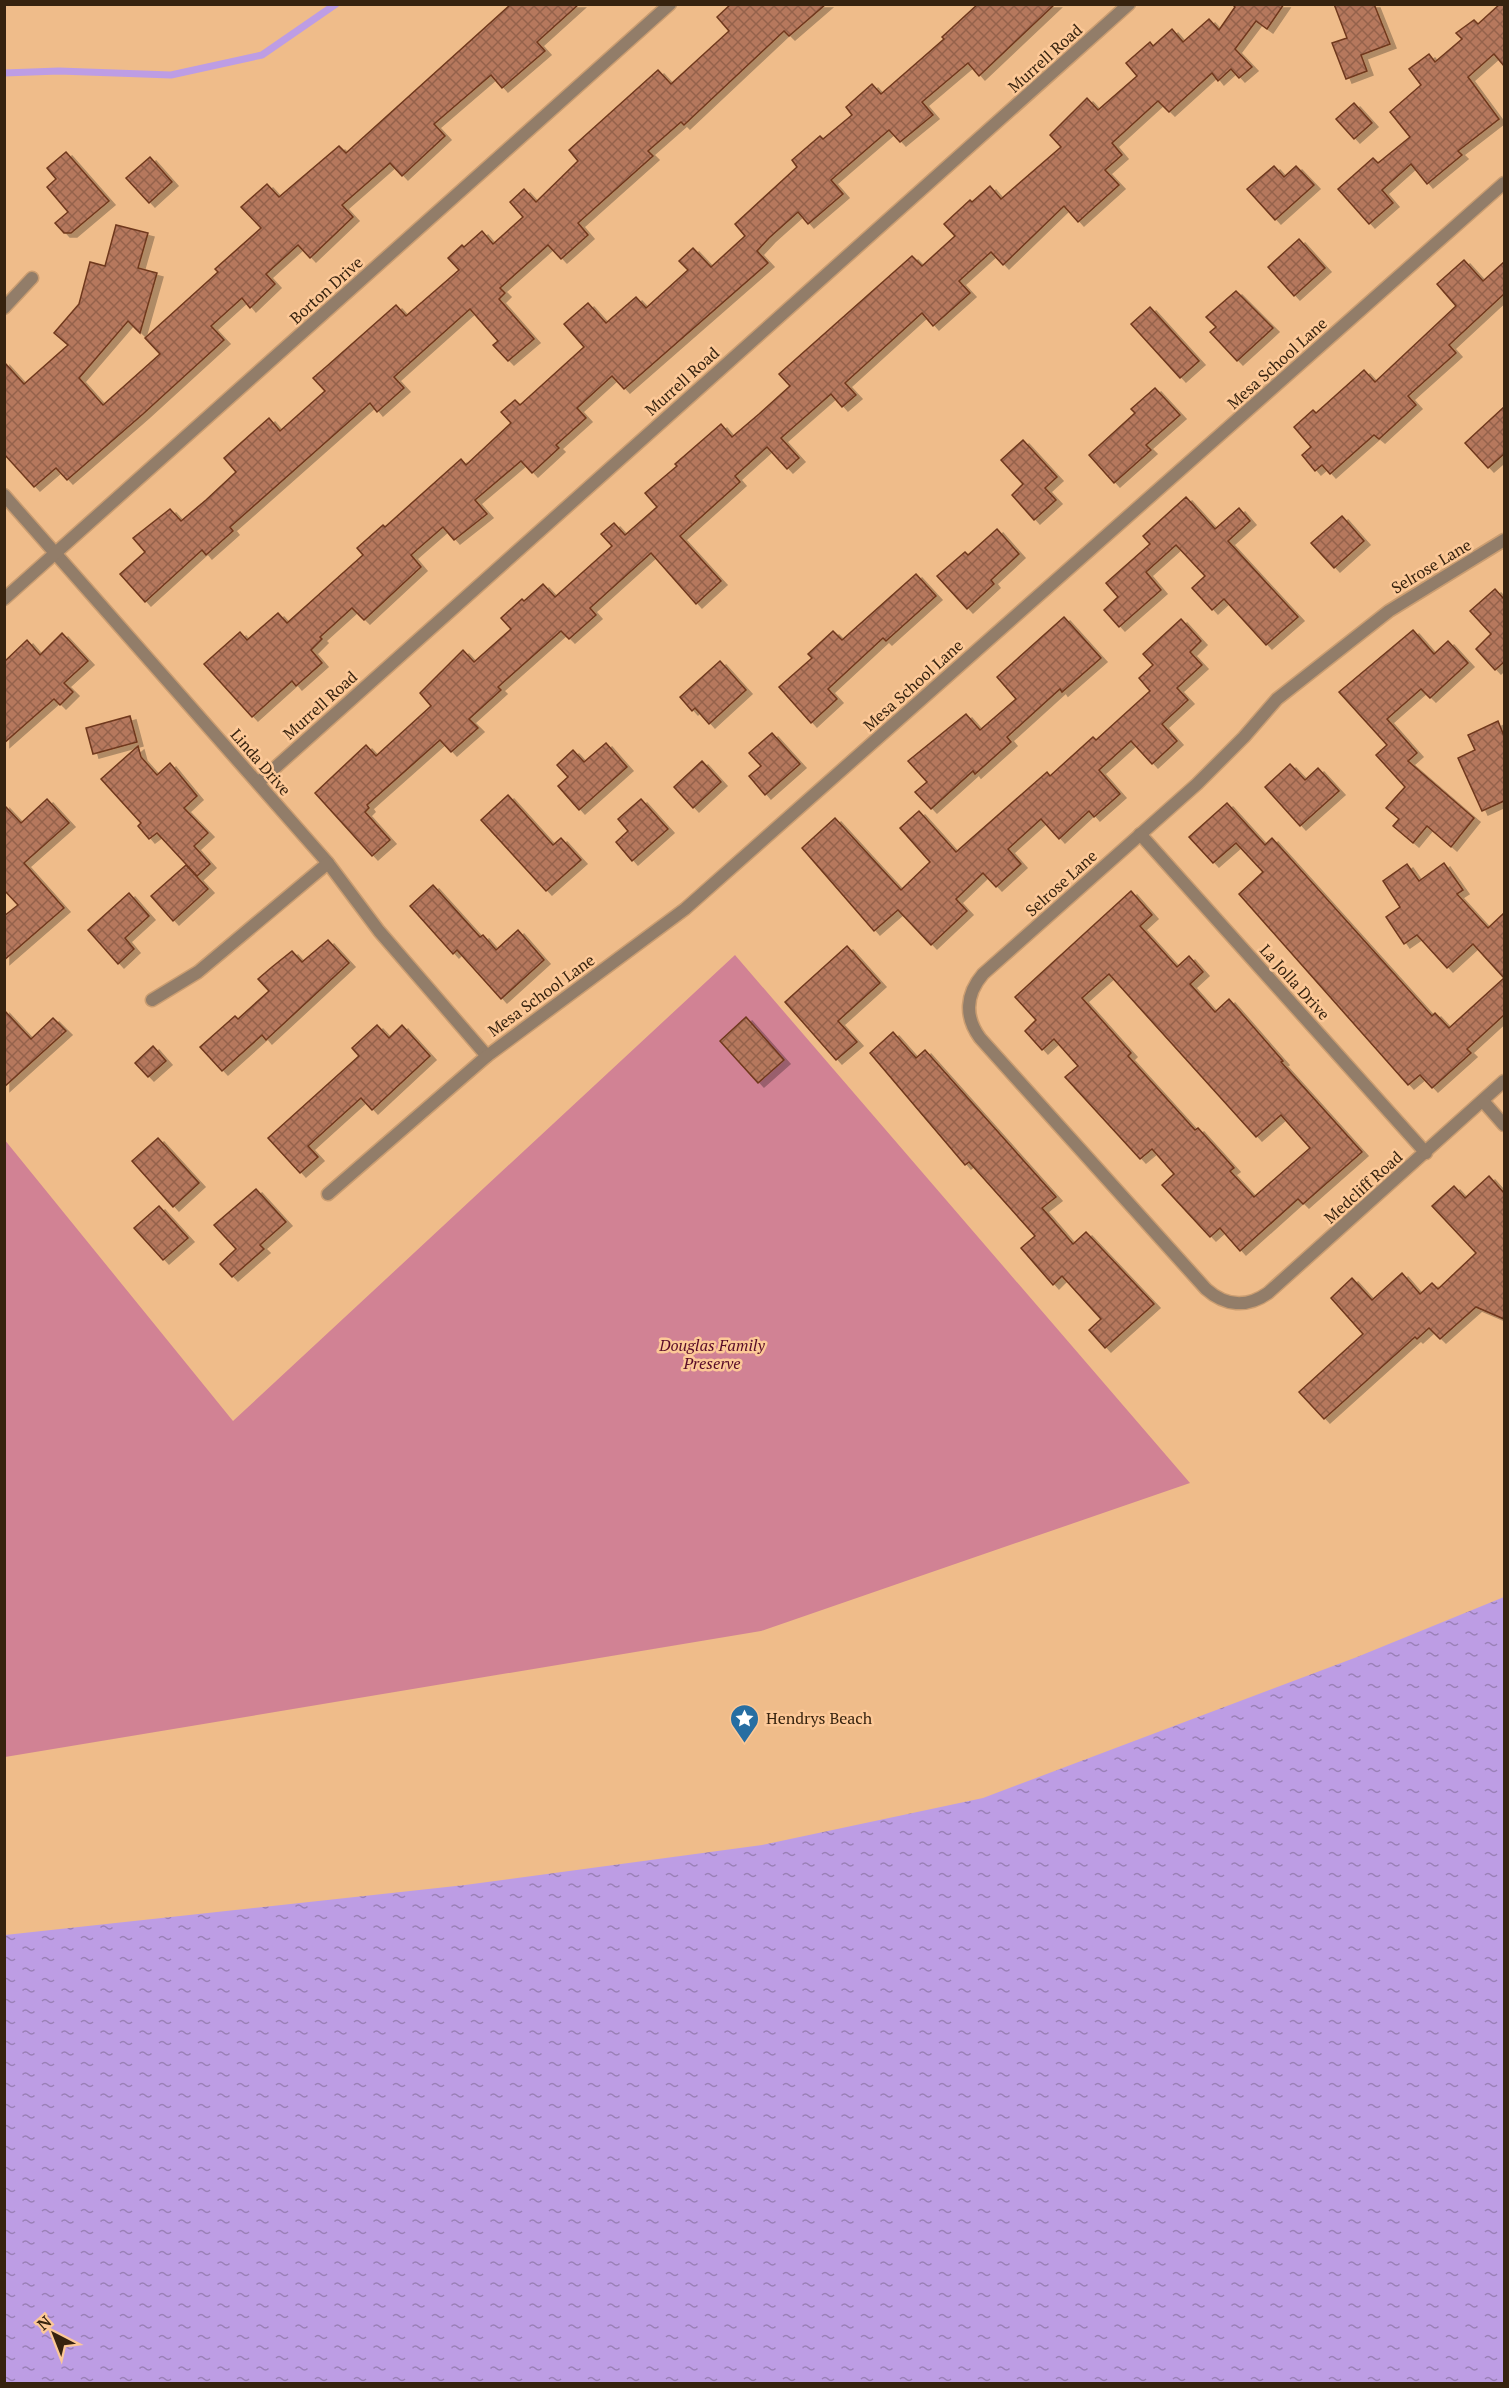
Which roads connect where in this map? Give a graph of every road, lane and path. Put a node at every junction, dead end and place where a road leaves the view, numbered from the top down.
1 (670, 4) edge
2 (1129, 4) edge
3 (1504, 183) edge
4 (32, 278) dead end
5 (4, 308) edge
6 (4, 495) edge
7 (1504, 540) edge
8 (56, 553) junction
9 (4, 599) edge
10 (258, 783) junction
11 (1140, 834) junction
12 (328, 863) junction
13 (152, 1000) dead end
14 (486, 1056) junction
15 (1504, 1082) edge
16 (1483, 1101) junction
17 (1504, 1125) edge
18 (1426, 1153) junction
19 (328, 1194) dead end
20 (1237, 1304) joint

1 - 8 street, Borton Drive
2 - 10 street, Murrell Road
3 - 14 street, Mesa School Lane
4 - 5 street
6 - 8 street, Linda Drive
7 - 11 street, Selrose Lane
8 - 9 street, Borton Drive
8 - 10 street, Linda Drive
10 - 12 street, Linda Drive
11 - 18 street, La Jolla Drive
11 - 20 street, Selrose Lane
12 - 13 street
12 - 14 street, Linda Drive
14 - 19 street, Mesa School Lane
15 - 16 street, Medcliff Road
16 - 17 street
16 - 18 street, Medcliff Road
18 - 20 street, Medcliff Road

